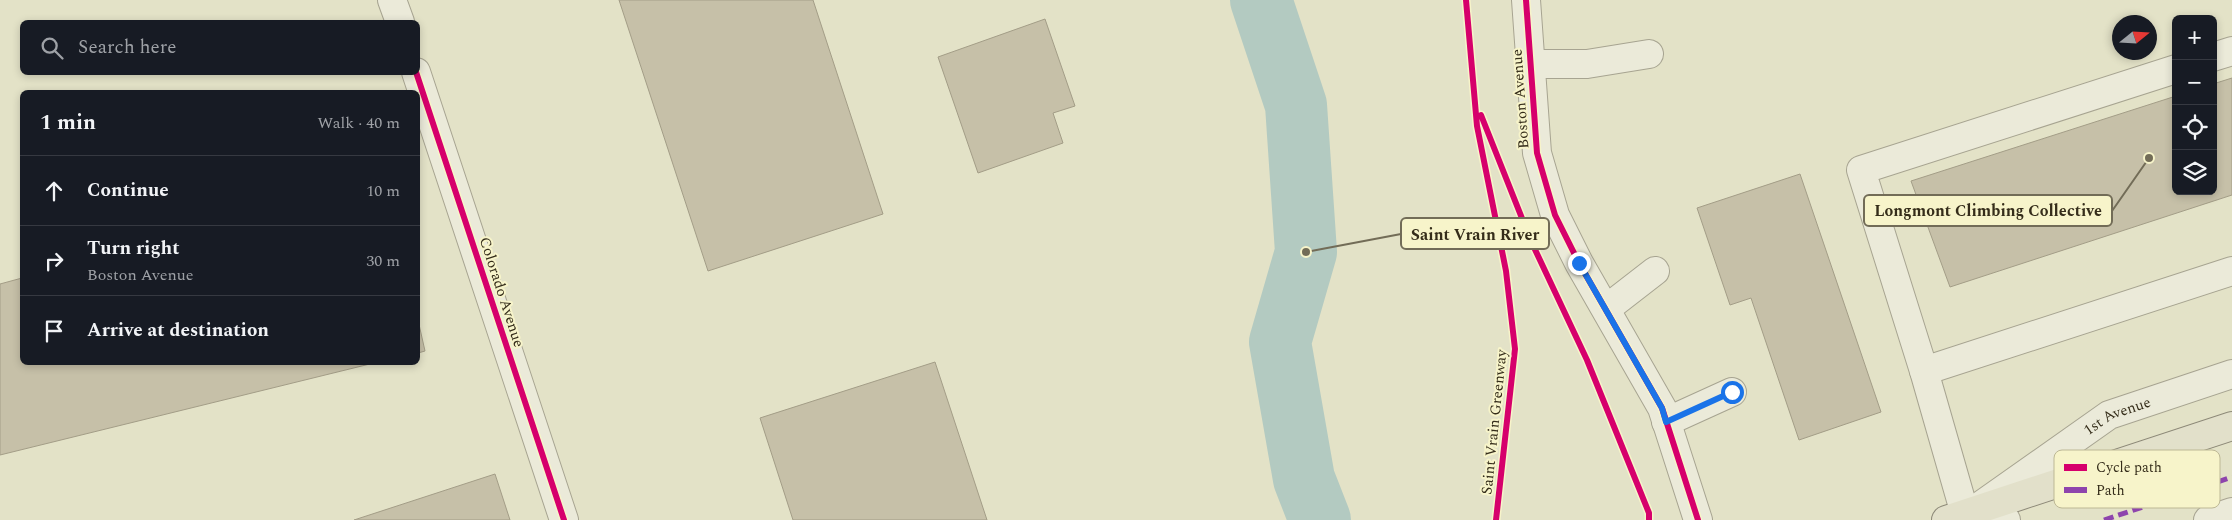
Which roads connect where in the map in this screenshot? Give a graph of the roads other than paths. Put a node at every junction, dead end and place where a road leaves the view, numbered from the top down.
1 (392, 0) edge
2 (1526, 0) edge
3 (399, 20) edge
4 (2232, 51) edge
5 (1649, 54) dead end
6 (2217, 56) edge
7 (1530, 64) junction
8 (2172, 70) edge
9 (417, 75) edge
10 (1655, 272) dead end
11 (2232, 272) edge
12 (1606, 309) junction
13 (1924, 371) junction
14 (2232, 374) edge
15 (1732, 392) dead end
16 (1666, 422) junction
17 (2232, 426) edge
18 (2056, 450) edge
19 (2160, 450) edge
20 (2054, 451) edge
21 (2054, 485) edge
22 (2232, 512) edge
23 (1960, 515) edge
24 (564, 520) edge
25 (1698, 520) edge
26 (2006, 520) edge
27 (2208, 520) edge

1 - 3 street
2 - 7 street, Boston Avenue
4 - 6 street
5 - 7 street
7 - 12 street, Boston Avenue
8 - 13 street
9 - 24 street, Colorado Avenue
10 - 12 street
11 - 13 street
12 - 16 street, Boston Avenue
13 - 23 street
14 - 18 street, 1st Avenue
15 - 16 street
16 - 25 street, Boston Avenue
17 - 19 main road
20 - 23 street, 1st Avenue
21 - 23 main road
22 - 27 street
23 - 26 street

